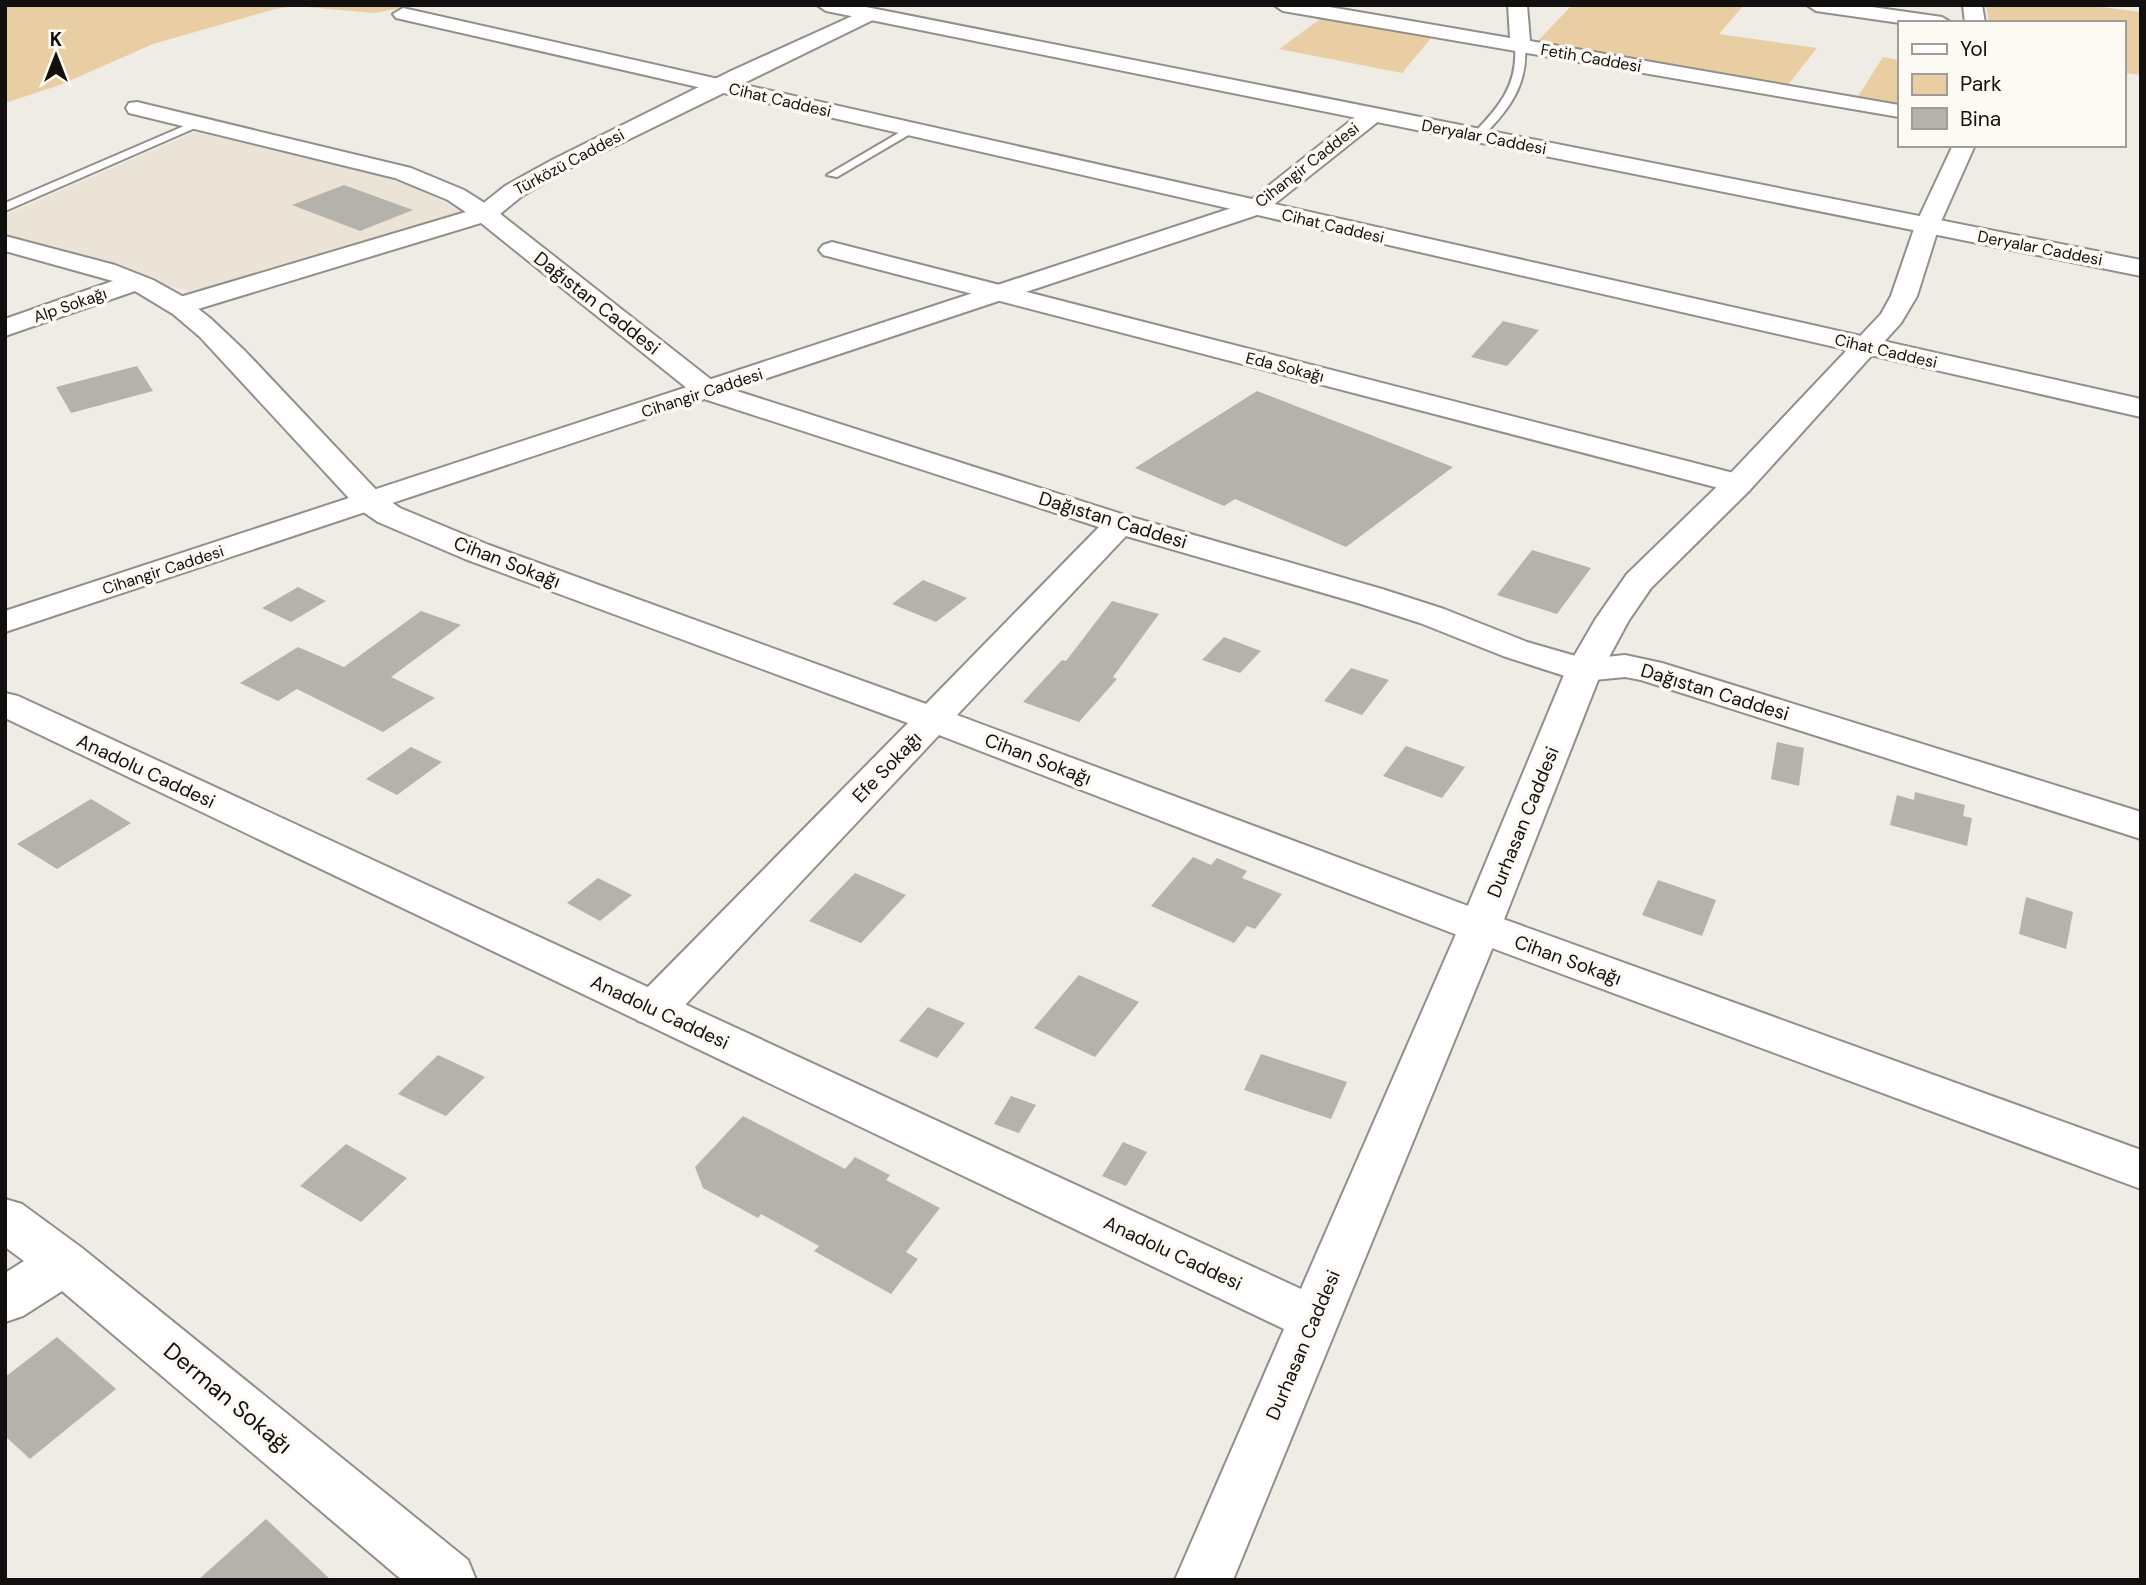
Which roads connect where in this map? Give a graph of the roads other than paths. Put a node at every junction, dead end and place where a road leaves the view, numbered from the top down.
1 (827, 5) edge
2 (1283, 5) edge
3 (1517, 5) edge
4 (1816, 5) edge
5 (403, 14) dead end
6 (870, 14) junction
7 (1928, 21) edge
8 (1520, 46) junction
9 (716, 86) junction
10 (137, 108) dead end
11 (1898, 111) edge
12 (1371, 115) junction
13 (198, 123) junction
14 (911, 130) junction
15 (1477, 136) junction
16 (1963, 147) edge
17 (833, 175) dead end
18 (5, 207) edge
19 (1255, 208) junction
20 (485, 214) junction
21 (1927, 226) junction
22 (5, 243) edge
23 (832, 250) dead end
24 (2141, 268) edge
25 (135, 282) junction
26 (999, 293) junction
27 (179, 306) junction
28 (5, 328) edge
29 (1867, 348) junction
30 (708, 391) junction
31 (2141, 408) edge
32 (1738, 484) junction
33 (370, 502) junction
34 (1120, 524) junction
35 (5, 622) edge
36 (1584, 670) junction
37 (5, 704) edge
38 (933, 719) junction
39 (2141, 825) edge
40 (1480, 927) junction
41 (654, 1009) junction
42 (2141, 1170) edge
43 (5, 1219) edge
44 (64, 1263) junction
45 (5, 1300) edge
46 (1314, 1319) junction
47 (447, 1580) edge
48 (1204, 1580) edge

1 - 6 street, Deryalar Caddesi
2 - 8 street, Fetih Caddesi
3 - 8 street
4 - 7 street
5 - 9 street, Cihat Caddesi
6 - 9 street, Türközü Caddesi
6 - 12 street, Deryalar Caddesi
8 - 11 street, Fetih Caddesi
8 - 15 lane
9 - 14 street, Cihat Caddesi
9 - 20 street, Türközü Caddesi
10 - 13 street, Dağıstan Caddesi
12 - 15 street, Deryalar Caddesi
12 - 19 street, Cihangir Caddesi
13 - 18 lane
13 - 20 street, Dağıstan Caddesi
14 - 17 lane
14 - 19 street, Cihat Caddesi
15 - 21 street, Deryalar Caddesi
16 - 21 street, Durhasan Caddesi
19 - 26 street, Cihangir Caddesi
19 - 29 street, Cihat Caddesi
20 - 27 street, Türközü Caddesi
20 - 30 street, Dağıstan Caddesi
21 - 24 street, Deryalar Caddesi
21 - 29 street, Durhasan Caddesi
22 - 25 street, Cihan Sokağı
23 - 26 street, Eda Sokağı
25 - 27 street, Cihan Sokağı
25 - 28 street, Alp Sokağı
26 - 30 street, Cihangir Caddesi
26 - 32 street, Eda Sokağı
27 - 33 street, Cihan Sokağı
29 - 31 street, Cihat Caddesi
29 - 32 street, Durhasan Caddesi
30 - 33 street, Cihangir Caddesi
30 - 34 street, Dağıstan Caddesi
32 - 36 street, Durhasan Caddesi
33 - 35 street, Cihangir Caddesi
33 - 38 street, Cihan Sokağı
34 - 36 street, Dağıstan Caddesi
34 - 38 street, Efe Sokağı
36 - 39 street, Dağıstan Caddesi
36 - 40 street, Durhasan Caddesi
37 - 41 street, Anadolu Caddesi
38 - 40 street, Cihan Sokağı
38 - 41 street, Efe Sokağı
40 - 42 street, Cihan Sokağı
40 - 46 street, Durhasan Caddesi
41 - 46 street, Anadolu Caddesi
43 - 44 street, Derman Sokağı
44 - 45 street
44 - 47 street, Derman Sokağı
46 - 48 street, Durhasan Caddesi

